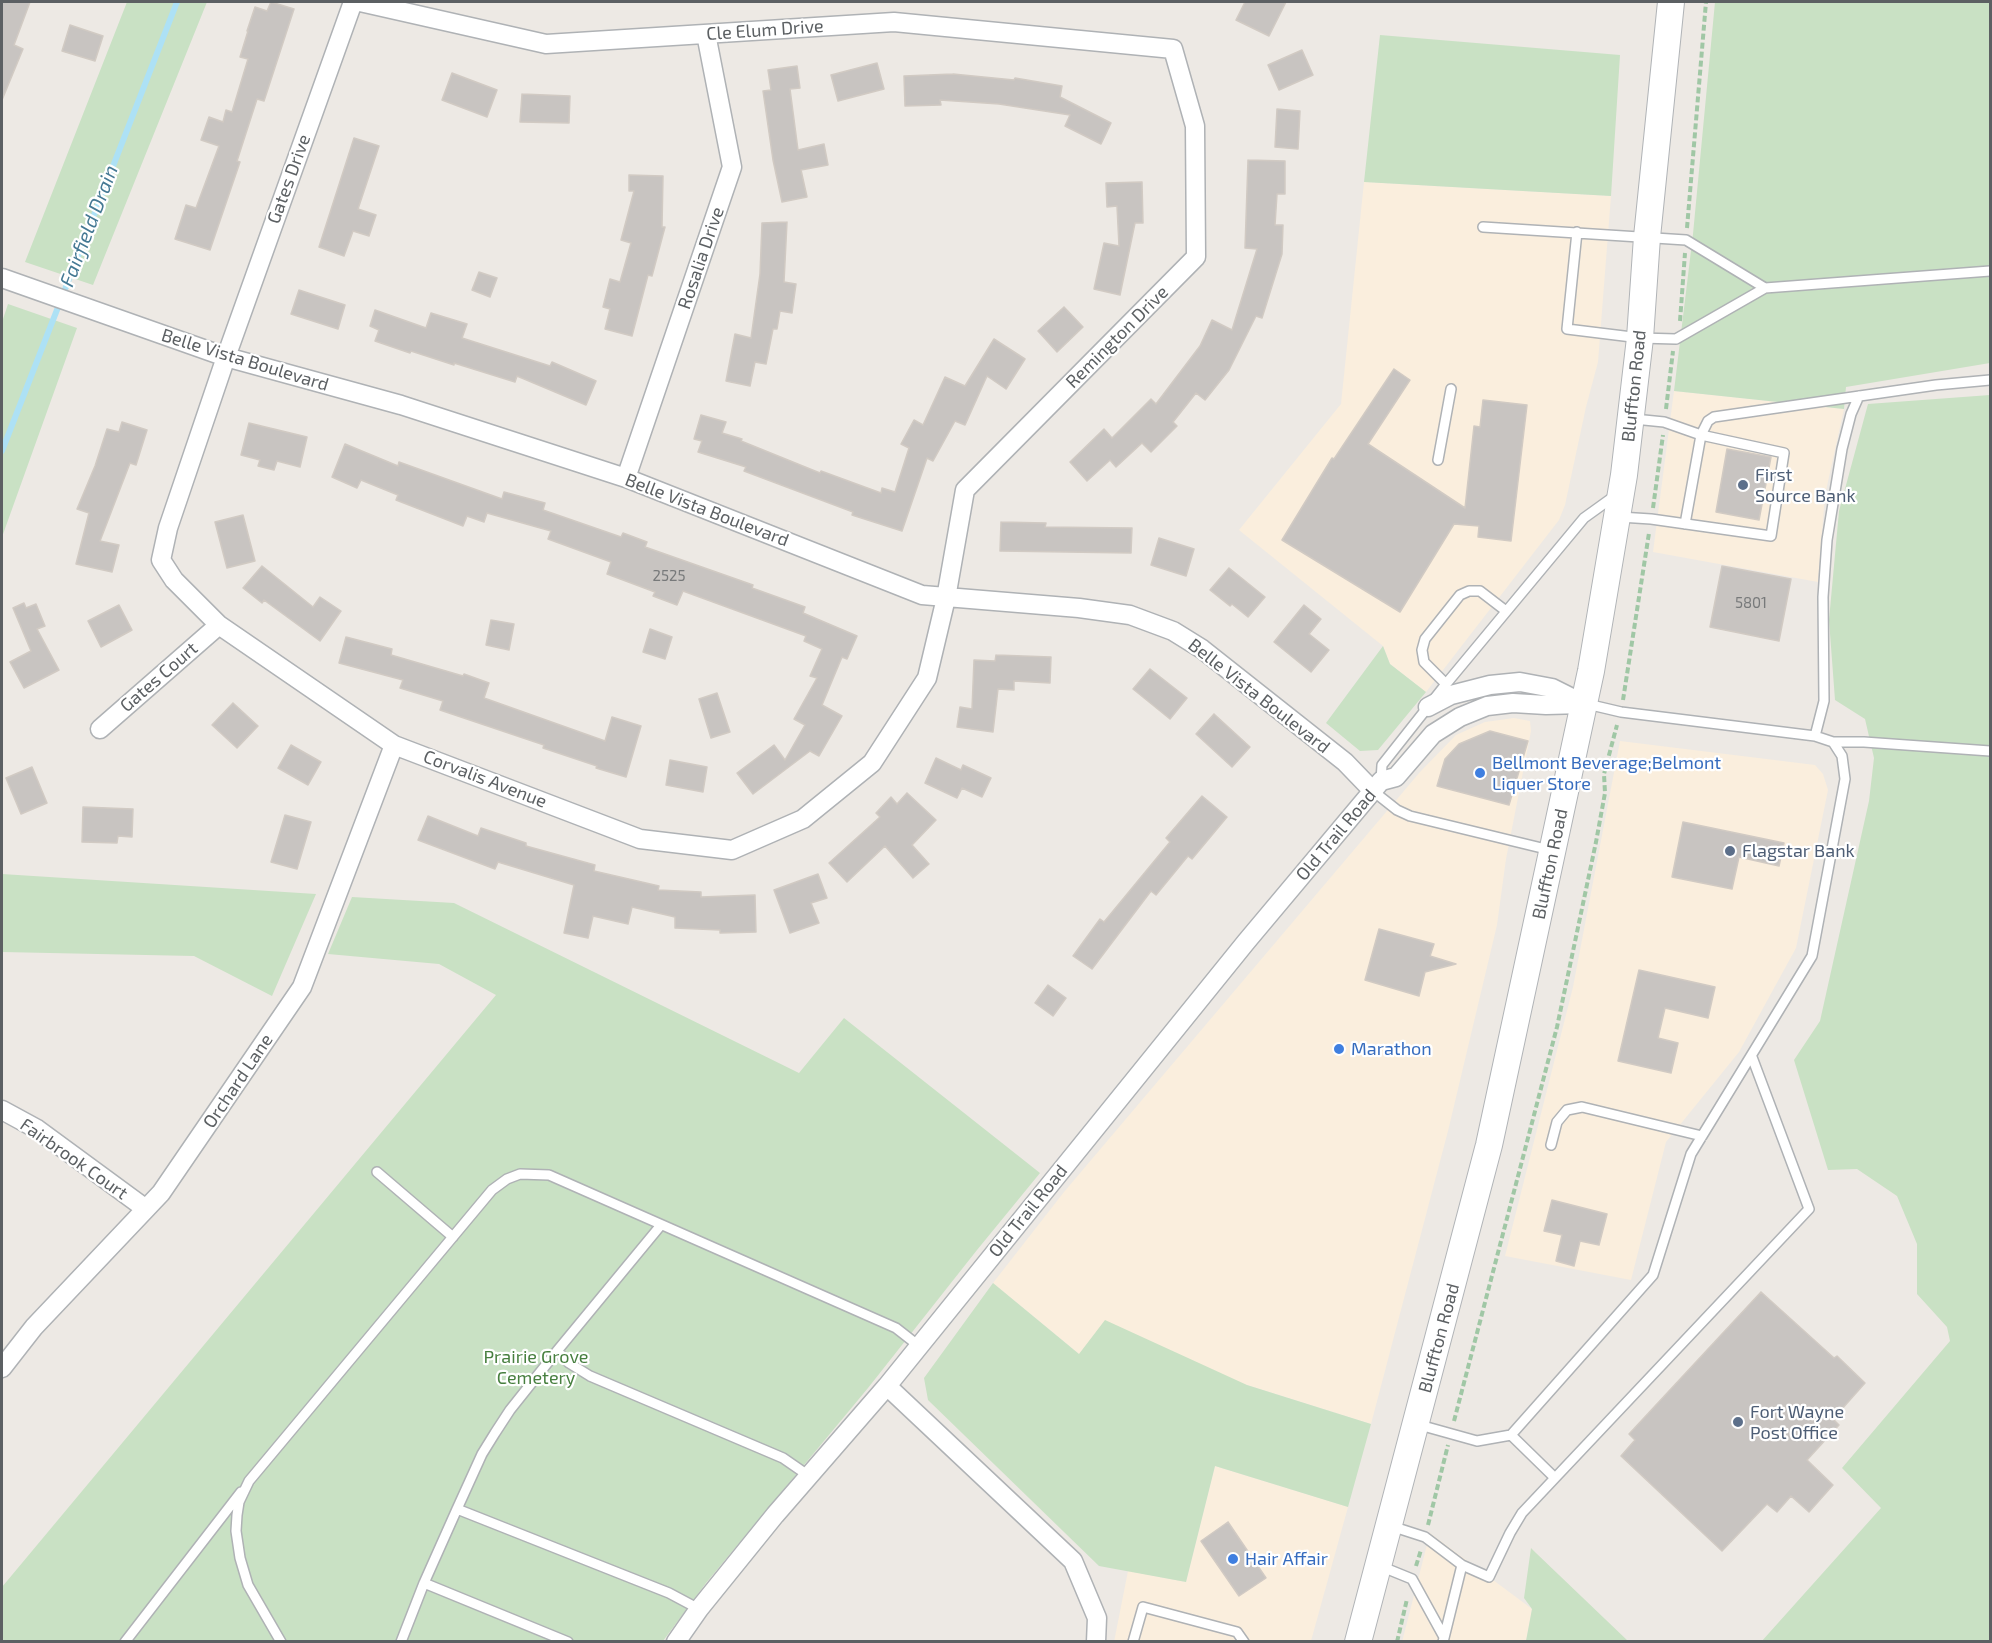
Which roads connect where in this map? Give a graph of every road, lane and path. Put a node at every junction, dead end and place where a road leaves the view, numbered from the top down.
1 (353, 2) edge
2 (360, 2) edge
3 (1671, 2) edge
4 (706, 34) junction
5 (1173, 49) joint
6 (1483, 227) dead end
7 (1577, 232) junction
8 (1647, 237) junction
9 (1990, 271) edge
10 (2, 278) edge
11 (1765, 288) junction
12 (1640, 338) junction
13 (226, 357) junction
14 (1990, 380) edge
15 (1451, 389) dead end
16 (1859, 396) junction
17 (1631, 419) junction
18 (1701, 435) junction
19 (1438, 460) dead end
20 (626, 478) junction
21 (1622, 490) junction
22 (1617, 517) junction
23 (1685, 524) junction
24 (946, 598) junction
25 (1506, 611) junction
26 (219, 626) junction
27 (1446, 684) junction
28 (1584, 704) junction
29 (1428, 707) junction
30 (100, 729) dead end
31 (1815, 736) junction
32 (1833, 742) junction
33 (394, 745) junction
34 (1990, 751) edge
35 (1377, 786) junction
36 (1552, 850) junction
37 (1752, 1057) junction
38 (2, 1110) edge
39 (1702, 1136) junction
40 (1551, 1145) dead end
41 (377, 1172) dead end
42 (146, 1209) junction
43 (661, 1225) junction
44 (453, 1237) junction
45 (920, 1346) junction
46 (557, 1351) junction
47 (2, 1368) edge
48 (887, 1386) junction
49 (1416, 1424) junction
50 (1511, 1435) junction
51 (809, 1476) junction
52 (1555, 1478) junction
53 (249, 1481) junction
54 (457, 1509) junction
55 (1389, 1526) junction
56 (1378, 1565) junction
57 (1462, 1565) junction
58 (424, 1583) junction
59 (699, 1609) junction
60 (1443, 1639) edge
61 (125, 1641) edge
62 (281, 1641) edge
63 (401, 1641) edge
64 (568, 1641) edge
65 (676, 1641) edge
66 (1096, 1641) edge
67 (1133, 1641) edge
68 (1244, 1641) edge
69 (1358, 1641) edge

1 - 13 street, Gates Drive
2 - 4 street, Cle Elum Drive
3 - 8 main road, Bluffton Road
4 - 5 street, Cle Elum Drive
4 - 20 street, Rosalia Drive
5 - 24 street, Remington Drive
6 - 7 lane
7 - 8 lane
7 - 12 lane
8 - 11 lane
8 - 12 main road, Bluffton Road
9 - 11 lane
10 - 13 street, Belle Vista Boulevard
11 - 12 lane
12 - 17 main road, Bluffton Road
13 - 20 street, Belle Vista Boulevard
13 - 26 street, Corvalis Avenue
14 - 16 lane
15 - 19 lane
16 - 18 lane
16 - 31 lane
17 - 18 lane
17 - 21 main road, Bluffton Road
18 - 23 lane
18 - 23 lane
20 - 24 street, Belle Vista Boulevard
21 - 22 main road, Bluffton Road
21 - 25 lane, Old Trail Road
22 - 23 lane
22 - 28 main road, Bluffton Road
24 - 33 street, Corvalis Avenue
24 - 35 street, Belle Vista Boulevard
25 - 27 lane, Old Trail Road
25 - 27 lane
26 - 30 street, Gates Court
26 - 33 street, Corvalis Avenue
27 - 29 lane, Old Trail Road
28 - 29 street, Old Trail Road
28 - 31 lane
28 - 35 street, Old Trail Road
28 - 36 main road, Bluffton Road
29 - 35 lane, Old Trail Road
31 - 32 lane
32 - 34 lane
32 - 37 lane
33 - 42 street, Orchard Lane
35 - 36 lane
35 - 45 street, Old Trail Road
36 - 49 main road, Bluffton Road
37 - 39 lane
37 - 52 lane
38 - 42 street, Fairbrook Court
39 - 40 lane
39 - 50 lane
41 - 44 lane
42 - 47 street, Orchard Lane
43 - 44 lane
43 - 45 lane
43 - 46 lane
44 - 53 lane
45 - 48 street, Old Trail Road
46 - 51 lane
46 - 54 lane
48 - 51 street, Old Trail Road
48 - 66 street
49 - 50 lane
49 - 55 main road, Bluffton Road
50 - 52 lane
51 - 59 street, Old Trail Road
52 - 57 lane
53 - 61 lane
53 - 62 lane
54 - 58 lane
54 - 59 lane
55 - 56 main road, Bluffton Road
55 - 57 lane
56 - 60 lane
56 - 69 main road, Bluffton Road
57 - 60 lane
58 - 63 lane
58 - 64 lane
59 - 65 street, Old Trail Road
67 - 68 lane

